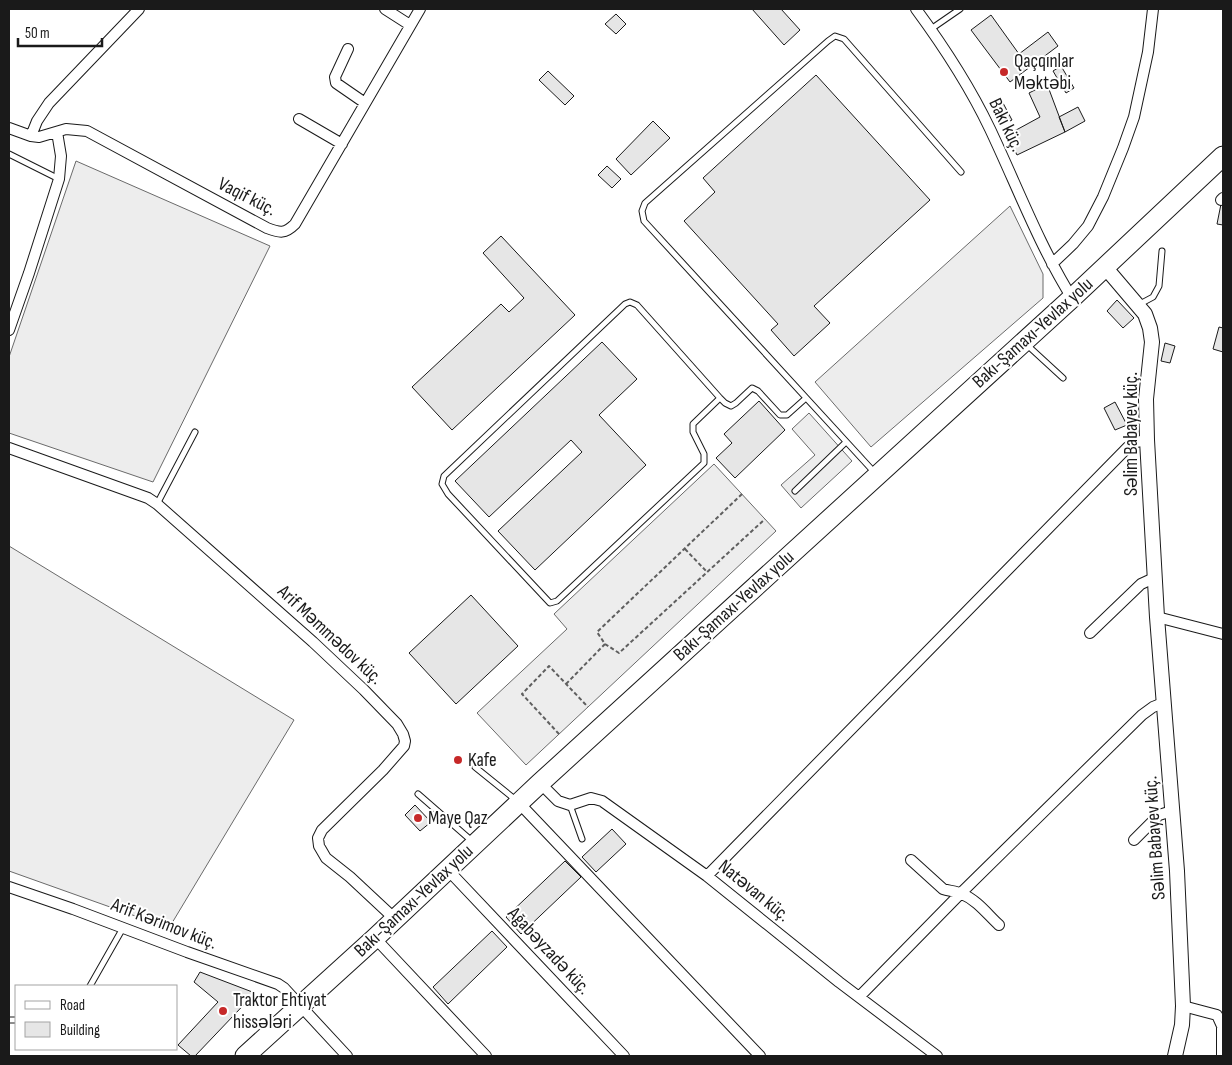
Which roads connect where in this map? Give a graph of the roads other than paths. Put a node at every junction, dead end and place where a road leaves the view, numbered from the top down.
1 (139, 9) edge
2 (385, 9) edge
3 (420, 9) edge
4 (916, 9) edge
5 (960, 9) edge
6 (1153, 9) edge
7 (410, 25) junction
8 (931, 29) junction
9 (348, 50) dead end
10 (366, 103) junction
11 (299, 119) dead end
12 (9, 128) edge
13 (57, 132) junction
14 (31, 136) junction
15 (342, 144) junction
16 (9, 154) edge
17 (1223, 156) edge
18 (962, 172) dead end
19 (59, 179) junction
20 (1162, 251) dead end
21 (1052, 264) junction
22 (1105, 267) junction
23 (1072, 298) junction
24 (1137, 305) junction
25 (9, 330) edge
26 (1024, 342) junction
27 (1063, 378) dead end
28 (720, 398) junction
29 (806, 398) junction
30 (195, 432) dead end
31 (1147, 440) junction
32 (846, 442) junction
33 (9, 448) edge
34 (877, 475) junction
35 (795, 491) dead end
36 (157, 504) junction
37 (1154, 578) junction
38 (1157, 617) junction
39 (1090, 633) dead end
40 (1223, 634) edge
41 (1163, 703) junction
42 (475, 767) dead end
43 (540, 783) junction
44 (418, 794) dead end
45 (519, 802) junction
46 (570, 805) junction
47 (1172, 811) junction
48 (582, 839) dead end
49 (1134, 840) dead end
50 (476, 844) junction
51 (911, 860) dead end
52 (448, 870) junction
53 (707, 876) junction
54 (9, 887) edge
55 (962, 893) junction
56 (395, 919) junction
57 (999, 925) dead end
58 (123, 927) junction
59 (375, 938) junction
60 (91, 985) edge
61 (859, 998) junction
62 (1183, 1006) junction
63 (300, 1007) junction
64 (1220, 1015) edge
65 (245, 1056) edge
66 (347, 1056) edge
67 (486, 1056) edge
68 (624, 1056) edge
69 (760, 1056) edge
70 (937, 1056) edge
71 (1175, 1056) edge
72 (1222, 1056) edge

1 - 14 street
2 - 7 street
3 - 7 street, Vaqif küç.
4 - 8 street, Bakı küç.
5 - 8 lane
6 - 21 street
7 - 10 street, Vaqif küç.
8 - 21 street, Bakı küç.
9 - 10 street
10 - 15 street, Vaqif küç.
11 - 15 street
12 - 14 street, Vaqif küç.
13 - 14 street, Vaqif küç.
13 - 15 street, Vaqif küç.
13 - 19 street
16 - 19 lane
17 - 22 highway, Bakı-Şamaxı-Yevlax yolu
18 - 29 lane
19 - 25 street
20 - 24 lane
21 - 23 street, Bakı küç.
22 - 23 highway, Bakı-Şamaxı-Yevlax yolu
22 - 24 street, Səlim Babayev küç.
23 - 26 highway, Bakı-Şamaxı-Yevlax yolu
24 - 31 street, Səlim Babayev küç.
26 - 27 lane
26 - 34 highway, Bakı-Şamaxı-Yevlax yolu
28 - 28 lane
28 - 29 lane
29 - 32 lane
30 - 36 lane
31 - 37 street, Səlim Babayev küç.
31 - 53 street
32 - 34 lane
32 - 35 lane
33 - 36 street, Arif Məmmədov küç.
34 - 43 highway, Bakı-Şamaxı-Yevlax yolu
36 - 56 street, Arif Məmmədov küç.
37 - 38 street, Səlim Babayev küç.
37 - 39 street
38 - 40 street
38 - 41 street, Səlim Babayev küç.
41 - 47 street, Səlim Babayev küç.
41 - 55 street
42 - 45 lane
43 - 45 highway, Bakı-Şamaxı-Yevlax yolu
43 - 46 street
44 - 50 lane
45 - 50 highway, Bakı-Şamaxı-Yevlax yolu
45 - 69 street
46 - 48 lane
46 - 53 street, Natəvan küç.
47 - 49 street
47 - 62 street, Səlim Babayev küç.
50 - 52 highway, Bakı-Şamaxı-Yevlax yolu
51 - 55 street
52 - 56 highway, Bakı-Şamaxı-Yevlax yolu
52 - 68 street, Ağabəyzadə küç.
53 - 61 street, Natəvan küç.
54 - 58 street, Arif Kərimov küç.
55 - 57 street
55 - 61 street
56 - 59 highway, Bakı-Şamaxı-Yevlax yolu
58 - 60 lane
58 - 63 street, Arif Kərimov küç.
59 - 63 highway, Bakı-Şamaxı-Yevlax yolu
59 - 67 street
61 - 70 street, Natəvan küç.
62 - 64 street
62 - 71 street, Səlim Babayev küç.
63 - 65 highway, Bakı-Şamaxı-Yevlax yolu
63 - 66 street, Arif Kərimov küç.
64 - 72 street

